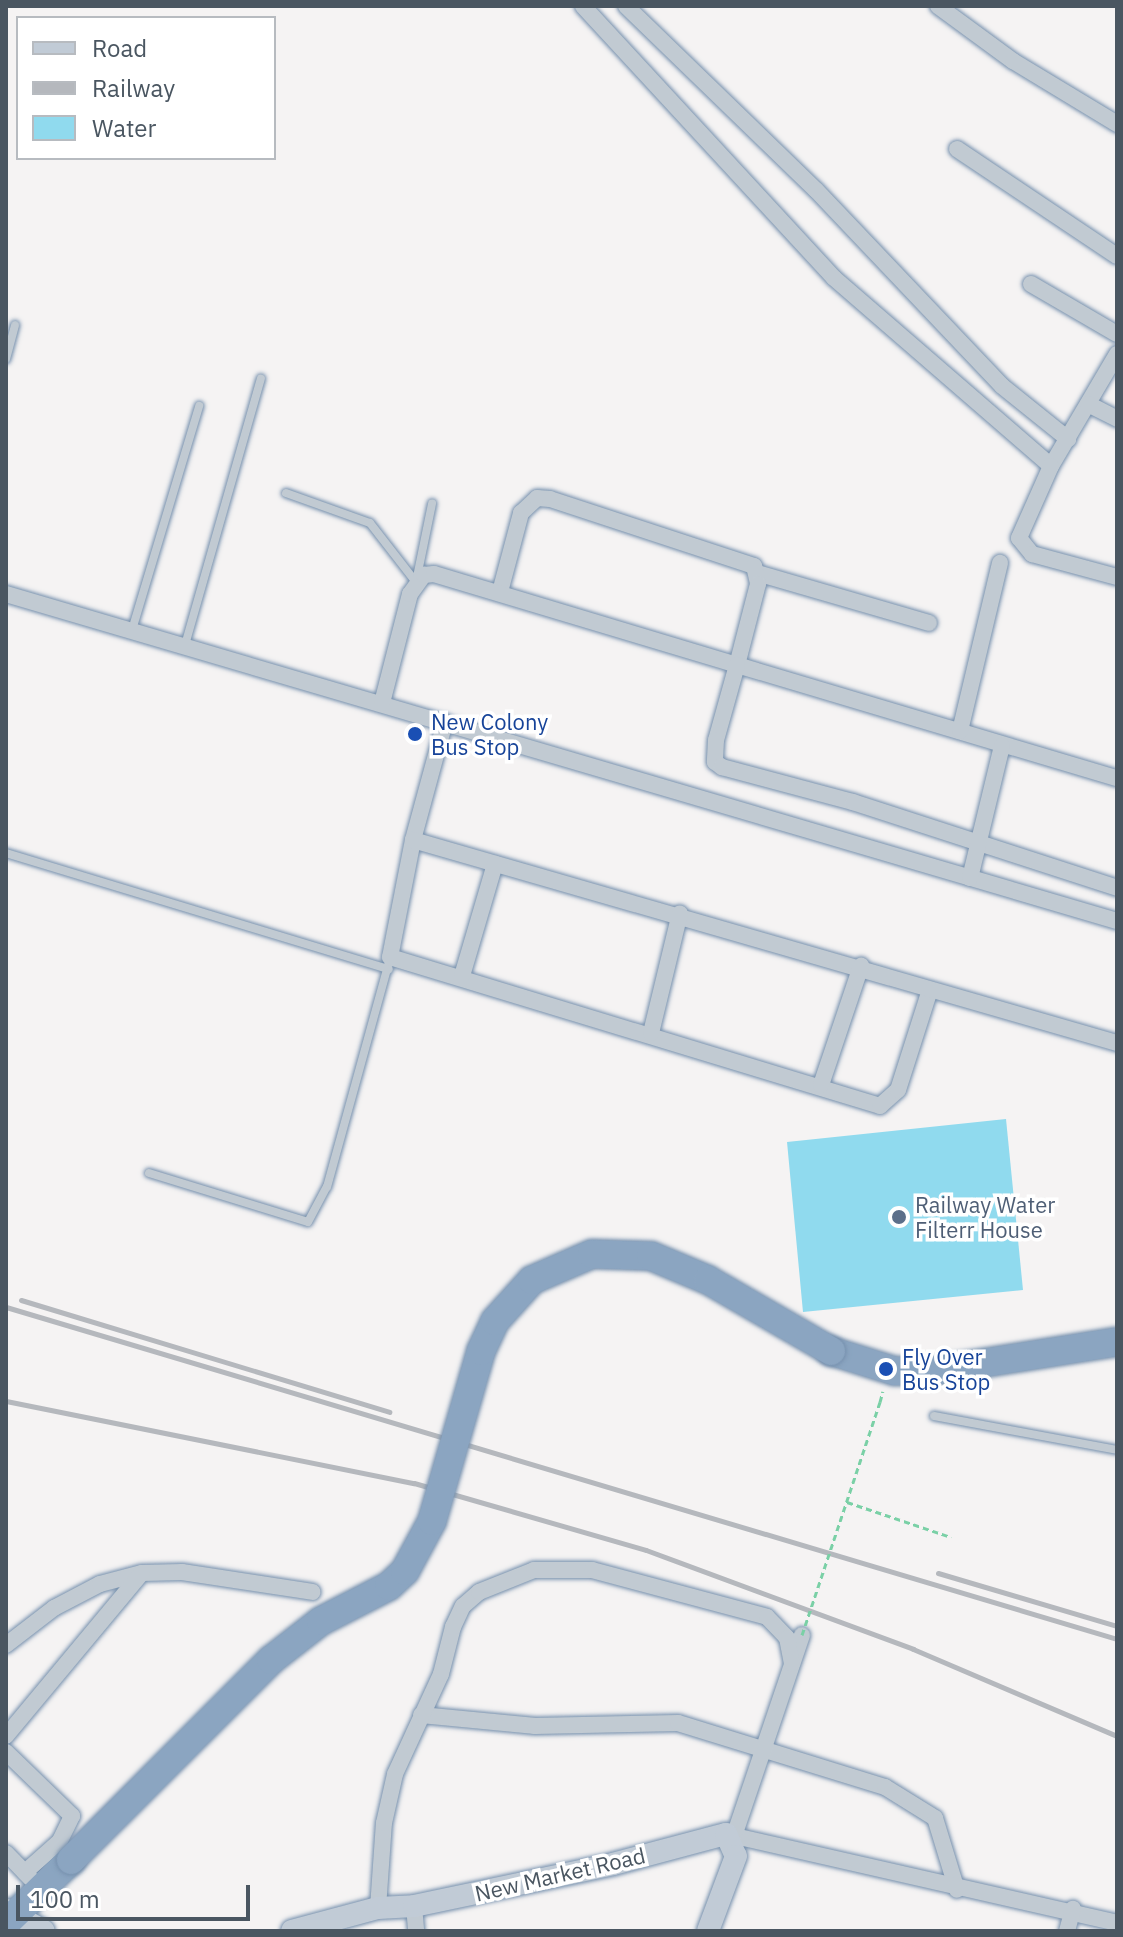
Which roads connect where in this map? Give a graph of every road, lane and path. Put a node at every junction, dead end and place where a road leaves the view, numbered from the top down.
1 (583, 6) edge
2 (626, 6) edge
3 (938, 6) edge
4 (1117, 124) edge
5 (957, 149) dead end
6 (1117, 256) edge
7 (1031, 284) dead end
8 (15, 325) dead end
9 (1117, 334) edge
10 (1117, 354) edge
11 (6, 359) edge
12 (261, 379) dead end
13 (1088, 404) junction
14 (199, 406) dead end
15 (1117, 419) edge
16 (1068, 439) junction
17 (1051, 466) junction
18 (286, 493) dead end
19 (432, 504) dead end
20 (1000, 563) dead end
21 (757, 573) junction
22 (1117, 577) edge
23 (416, 582) junction
24 (500, 592) junction
25 (6, 594) edge
26 (929, 623) dead end
27 (132, 630) junction
28 (185, 645) junction
29 (737, 665) junction
30 (382, 703) junction
31 (445, 722) junction
32 (960, 731) junction
33 (1002, 746) junction
34 (1117, 778) edge
35 (413, 840) junction
36 (977, 844) junction
37 (6, 853) edge
38 (495, 864) junction
39 (970, 878) junction
40 (1117, 888) edge
41 (680, 913) junction
42 (1117, 921) edge
43 (390, 963) junction
44 (861, 966) junction
45 (462, 976) junction
46 (930, 990) junction
47 (651, 1033) junction
48 (1117, 1043) edge
49 (821, 1085) junction
50 (149, 1173) dead end
51 (1117, 1342) edge
52 (880, 1402) dead end
53 (934, 1416) dead end
54 (1117, 1450) edge
55 (847, 1502) junction
56 (951, 1537) dead end
57 (142, 1573) junction
58 (312, 1592) dead end
59 (802, 1635) joint
60 (6, 1645) edge
61 (792, 1664) junction
62 (421, 1715) junction
63 (6, 1736) edge
64 (764, 1750) junction
65 (6, 1752) edge
66 (730, 1835) junction
67 (6, 1853) edge
68 (32, 1880) junction
69 (957, 1890) junction
70 (414, 1906) junction
71 (378, 1908) junction
72 (1073, 1909) junction
73 (9, 1916) edge
74 (1117, 1923) edge
75 (44, 1931) edge
76 (294, 1931) edge
77 (416, 1931) edge
78 (708, 1931) edge
79 (1067, 1931) edge

1 - 17 street
2 - 16 street
3 - 4 street
5 - 6 street
7 - 9 street
8 - 11 lane
10 - 13 street
12 - 28 lane
13 - 15 street
13 - 16 street
14 - 27 lane
16 - 17 street
17 - 22 street
18 - 23 lane
19 - 23 lane
20 - 32 street
21 - 24 street
21 - 26 street
21 - 29 street
23 - 24 street
23 - 30 street
24 - 29 street
25 - 27 street
27 - 28 street
28 - 30 street
29 - 32 street
29 - 36 street
30 - 31 street
31 - 35 street
31 - 39 street
32 - 33 street
33 - 34 street
33 - 36 street
35 - 38 street
35 - 43 street
36 - 39 street
36 - 40 street
37 - 43 lane
38 - 41 street
38 - 45 street
39 - 42 street
41 - 44 street
41 - 47 street
43 - 45 street
43 - 50 lane
44 - 46 street
44 - 49 street
45 - 47 street
46 - 48 street
46 - 49 street
47 - 49 street
51 - 68 highway, bridge
52 - 55 path, bridge
53 - 54 lane
55 - 56 path
55 - 59 path, bridge
57 - 58 street
57 - 60 street
57 - 63 street
59 - 61 street
61 - 62 street
61 - 64 street
62 - 64 street
62 - 71 street
64 - 66 street
64 - 69 street
65 - 68 street
66 - 69 street
66 - 70 street, New Market Road
66 - 78 street
67 - 68 street
68 - 73 highway
69 - 72 street
70 - 71 street, New Market Road
70 - 77 street
71 - 76 street, New Market Road
72 - 74 street
72 - 79 street
73 - 75 street

